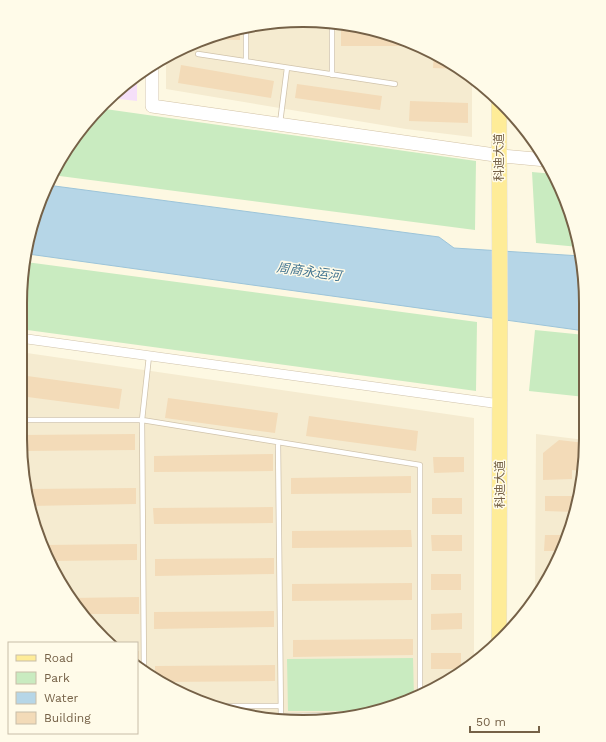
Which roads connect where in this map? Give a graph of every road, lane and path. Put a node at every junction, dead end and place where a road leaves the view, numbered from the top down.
1 (332, 29) edge
2 (246, 33) edge
3 (198, 54) dead end
4 (246, 61) junction
5 (287, 68) junction
6 (152, 73) edge
7 (332, 74) junction
8 (395, 84) dead end
9 (500, 110) edge
10 (508, 118) edge
11 (280, 124) junction
12 (503, 156) junction
13 (538, 159) edge
14 (504, 327) junction
15 (27, 339) edge
16 (150, 356) junction
17 (500, 404) junction
18 (27, 420) edge
19 (142, 420) junction
20 (278, 442) junction
21 (507, 625) edge
22 (499, 633) edge
23 (144, 664) edge
24 (420, 689) edge
25 (232, 706) edge
26 (281, 706) junction
27 (281, 714) edge

1 - 7 lane
2 - 4 lane
3 - 4 lane
4 - 5 lane
5 - 7 lane
5 - 11 lane
6 - 11 street
7 - 8 lane
9 - 12 main road, 科迪大道
10 - 12 main road, 科迪大道
11 - 12 street
12 - 13 street
12 - 14 main road, 科迪大道
14 - 17 main road, 科迪大道
14 - 21 main road, 科迪大道
15 - 16 street
16 - 17 street
16 - 19 lane
17 - 22 main road, 科迪大道
18 - 19 lane
19 - 20 lane
19 - 23 lane
20 - 24 lane
20 - 26 lane
25 - 26 lane
26 - 27 lane

